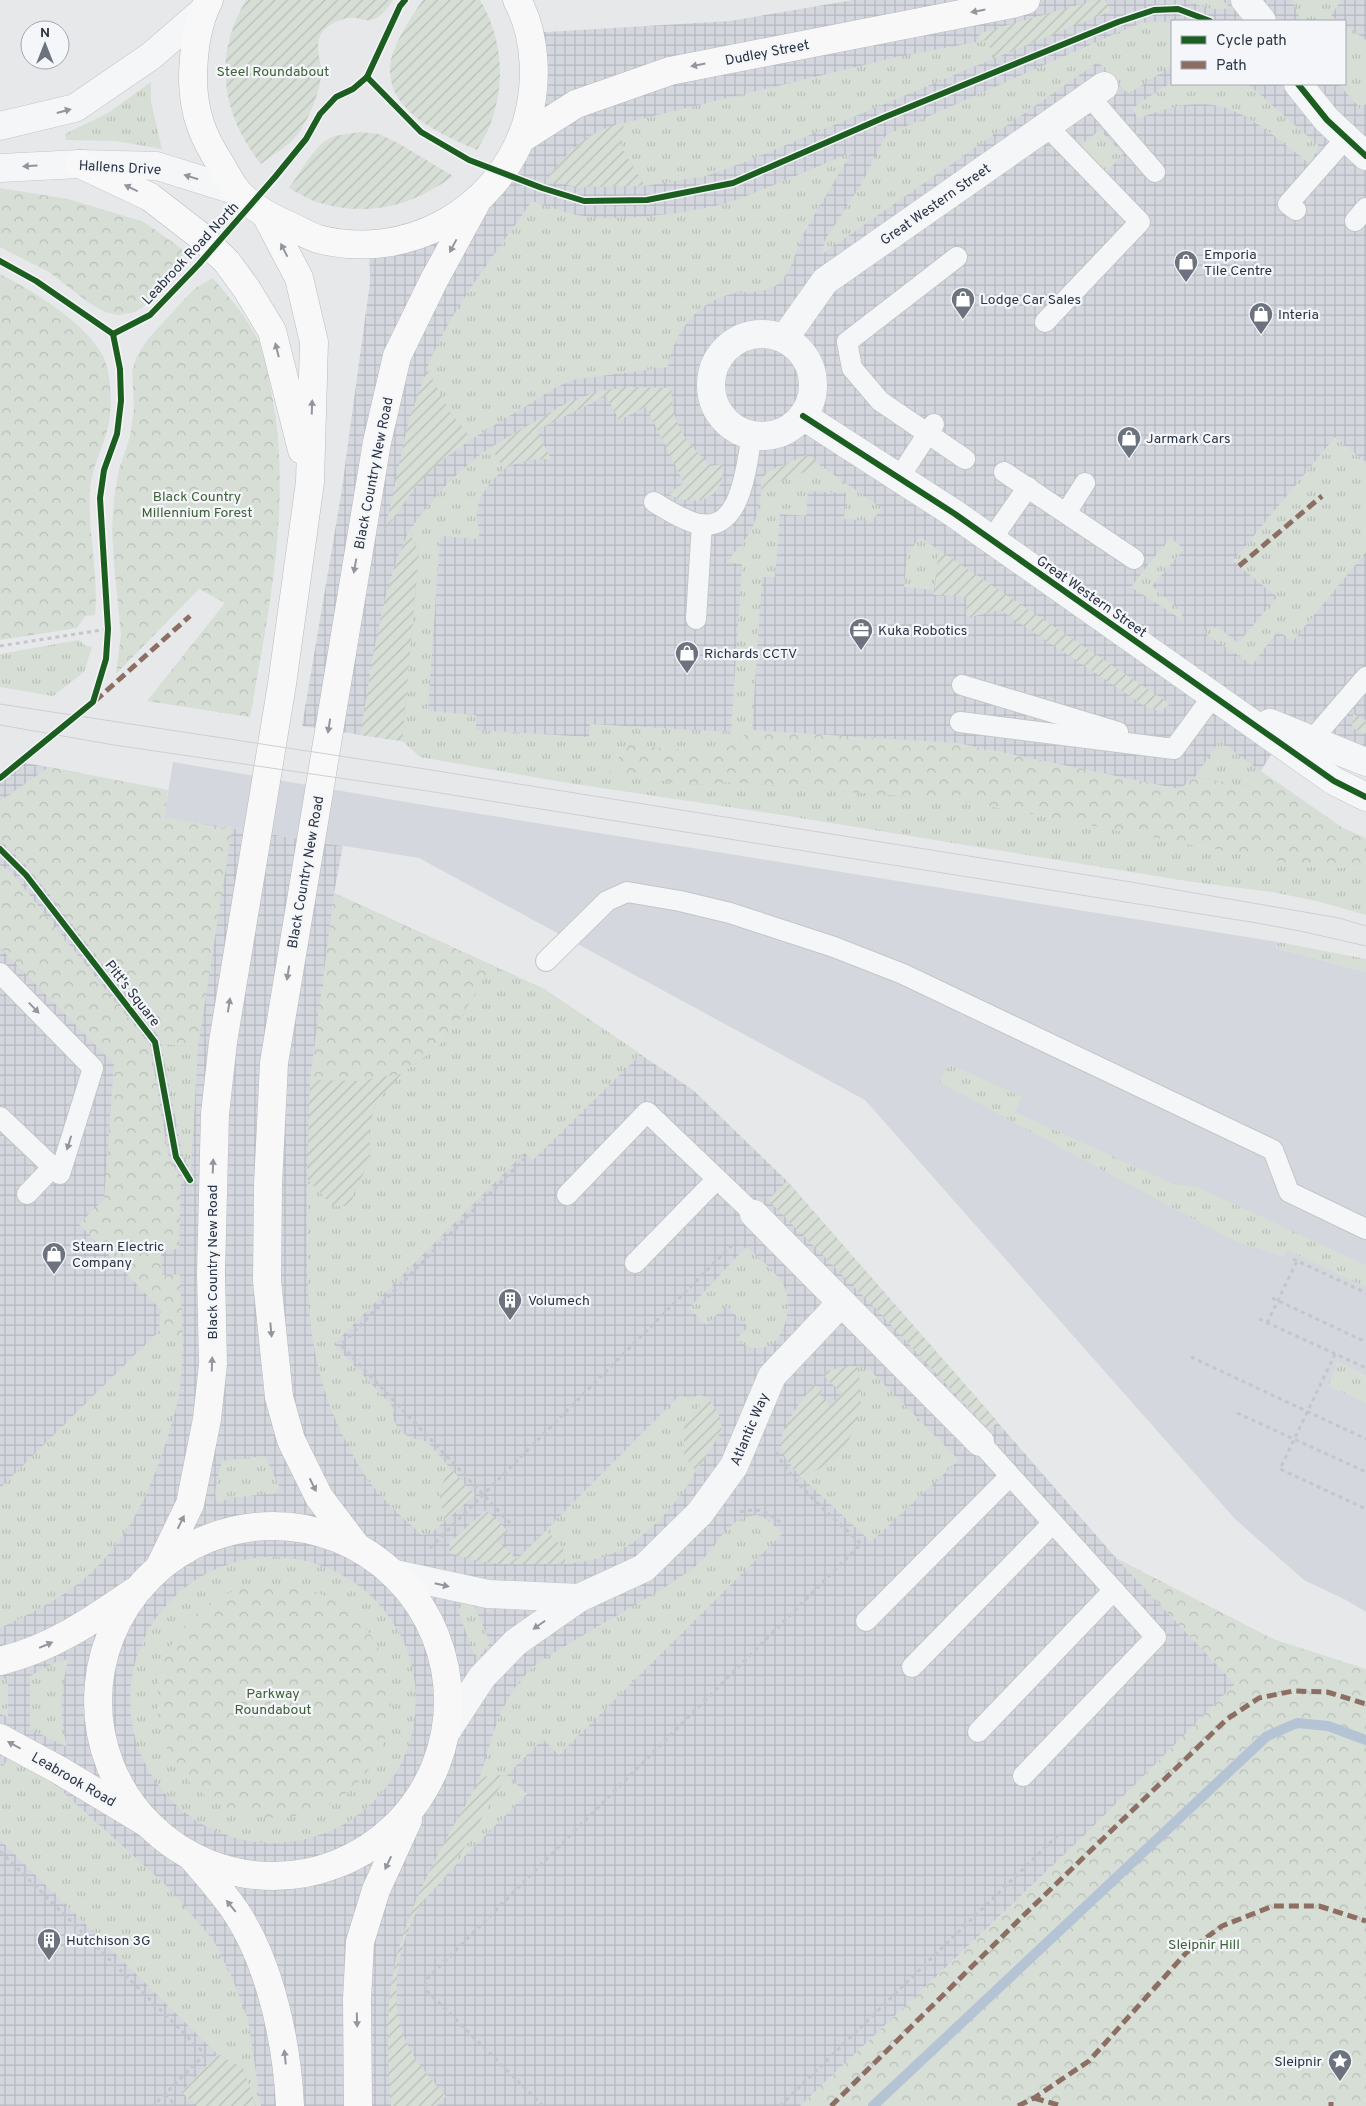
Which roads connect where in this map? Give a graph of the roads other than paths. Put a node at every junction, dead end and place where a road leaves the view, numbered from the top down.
1 (517, 0) edge
2 (1026, 0) edge
3 (206, 6) edge
4 (1299, 85) edge
5 (1097, 91) joint
6 (0, 126) edge
7 (1047, 126) junction
8 (1346, 138) junction
9 (521, 139) junction
10 (1366, 156) edge
11 (80, 164) junction
12 (0, 168) edge
13 (1155, 172) dead end
14 (238, 191) junction
15 (482, 196) junction
16 (1296, 210) dead end
17 (266, 216) junction
18 (957, 257) dead end
19 (1045, 322) dead end
20 (784, 339) junction
21 (803, 416) junction
22 (932, 428) junction
23 (752, 435) junction
24 (965, 459) dead end
25 (1004, 472) dead end
26 (899, 478) junction
27 (310, 482) junction
28 (1085, 483) dead end
29 (1028, 487) junction
30 (654, 502) dead end
31 (1066, 513) junction
32 (702, 524) junction
33 (991, 540) junction
34 (1134, 559) dead end
35 (696, 619) dead end
36 (962, 685) dead end
37 (1362, 688) edge
38 (1220, 701) junction
39 (960, 722) dead end
40 (1305, 748) junction
41 (1174, 750) junction
42 (1366, 762) edge
43 (1366, 797) edge
44 (546, 960) dead end
45 (0, 974) edge
46 (0, 1117) edge
47 (52, 1168) junction
48 (717, 1178) junction
49 (27, 1194) dead end
50 (567, 1195) dead end
51 (754, 1214) joint
52 (1366, 1229) edge
53 (635, 1263) dead end
54 (841, 1303) junction
55 (980, 1442) joint
56 (1010, 1476) junction
57 (1053, 1523) junction
58 (356, 1546) junction
59 (160, 1566) junction
60 (395, 1574) junction
61 (1114, 1590) junction
62 (136, 1591) junction
63 (579, 1598) junction
64 (866, 1621) dead end
65 (0, 1661) edge
66 (912, 1667) dead end
67 (446, 1732) junction
68 (978, 1732) dead end
69 (0, 1738) edge
70 (1023, 1776) dead end
71 (416, 1802) junction
72 (147, 1823) junction
73 (191, 1856) junction
74 (290, 2106) edge
75 (358, 2106) edge

1 - 9 main road
2 -> 9 main road, Dudley Street
6 -> 3 street
3 - 14 main road
4 - 8 street
5 - 7 street, Great Western Street
5 - 13 lane
7 - 19 lane
7 - 20 street, Great Western Street
8 - 10 street
8 - 16 lane
9 - 15 main road
11 -> 12 street, Hallens Drive
14 -> 11 street, Hallens Drive
27 -> 11 main road
14 - 17 main road
15 - 17 main road
15 -> 58 main road, Black Country New Road
27 -> 17 main road, Black Country New Road
18 - 22 lane
20 - 21 street
20 - 23 street
21 - 23 street
21 - 26 street, Great Western Street
22 - 24 lane
22 - 26 lane
23 - 32 lane
25 - 29 lane
26 - 33 street, Great Western Street
59 -> 27 main road, Black Country New Road
28 - 31 lane
29 - 31 lane
29 - 33 lane
30 - 32 lane
31 - 34 lane
32 - 35 lane
33 - 38 street, Great Western Street
36 - 41 lane
37 - 40 lane
38 - 40 street, Great Western Street
38 - 41 lane
39 - 41 lane
40 - 42 street, Great Western Street
40 - 43 street, Great Western Street
44 - 52 lane
45 -> 47 lane
46 - 47 lane
47 - 49 lane
48 - 50 lane
48 - 51 lane
48 - 53 lane
51 - 54 street
54 - 55 street
54 - 63 street, Atlantic Way
55 - 56 lane
56 - 57 lane
56 - 64 lane
57 - 61 lane
57 - 66 lane
58 - 59 main road
58 - 60 main road
59 - 62 main road
60 -> 63 street, Atlantic Way
60 - 67 main road
61 - 68 lane
61 - 70 lane
65 -> 62 main road
62 - 72 main road
63 -> 67 street, Atlantic Way
67 - 71 main road
72 -> 69 main road, Leabrook Road
71 - 73 main road
71 -> 75 main road
72 - 73 main road
74 -> 73 main road

